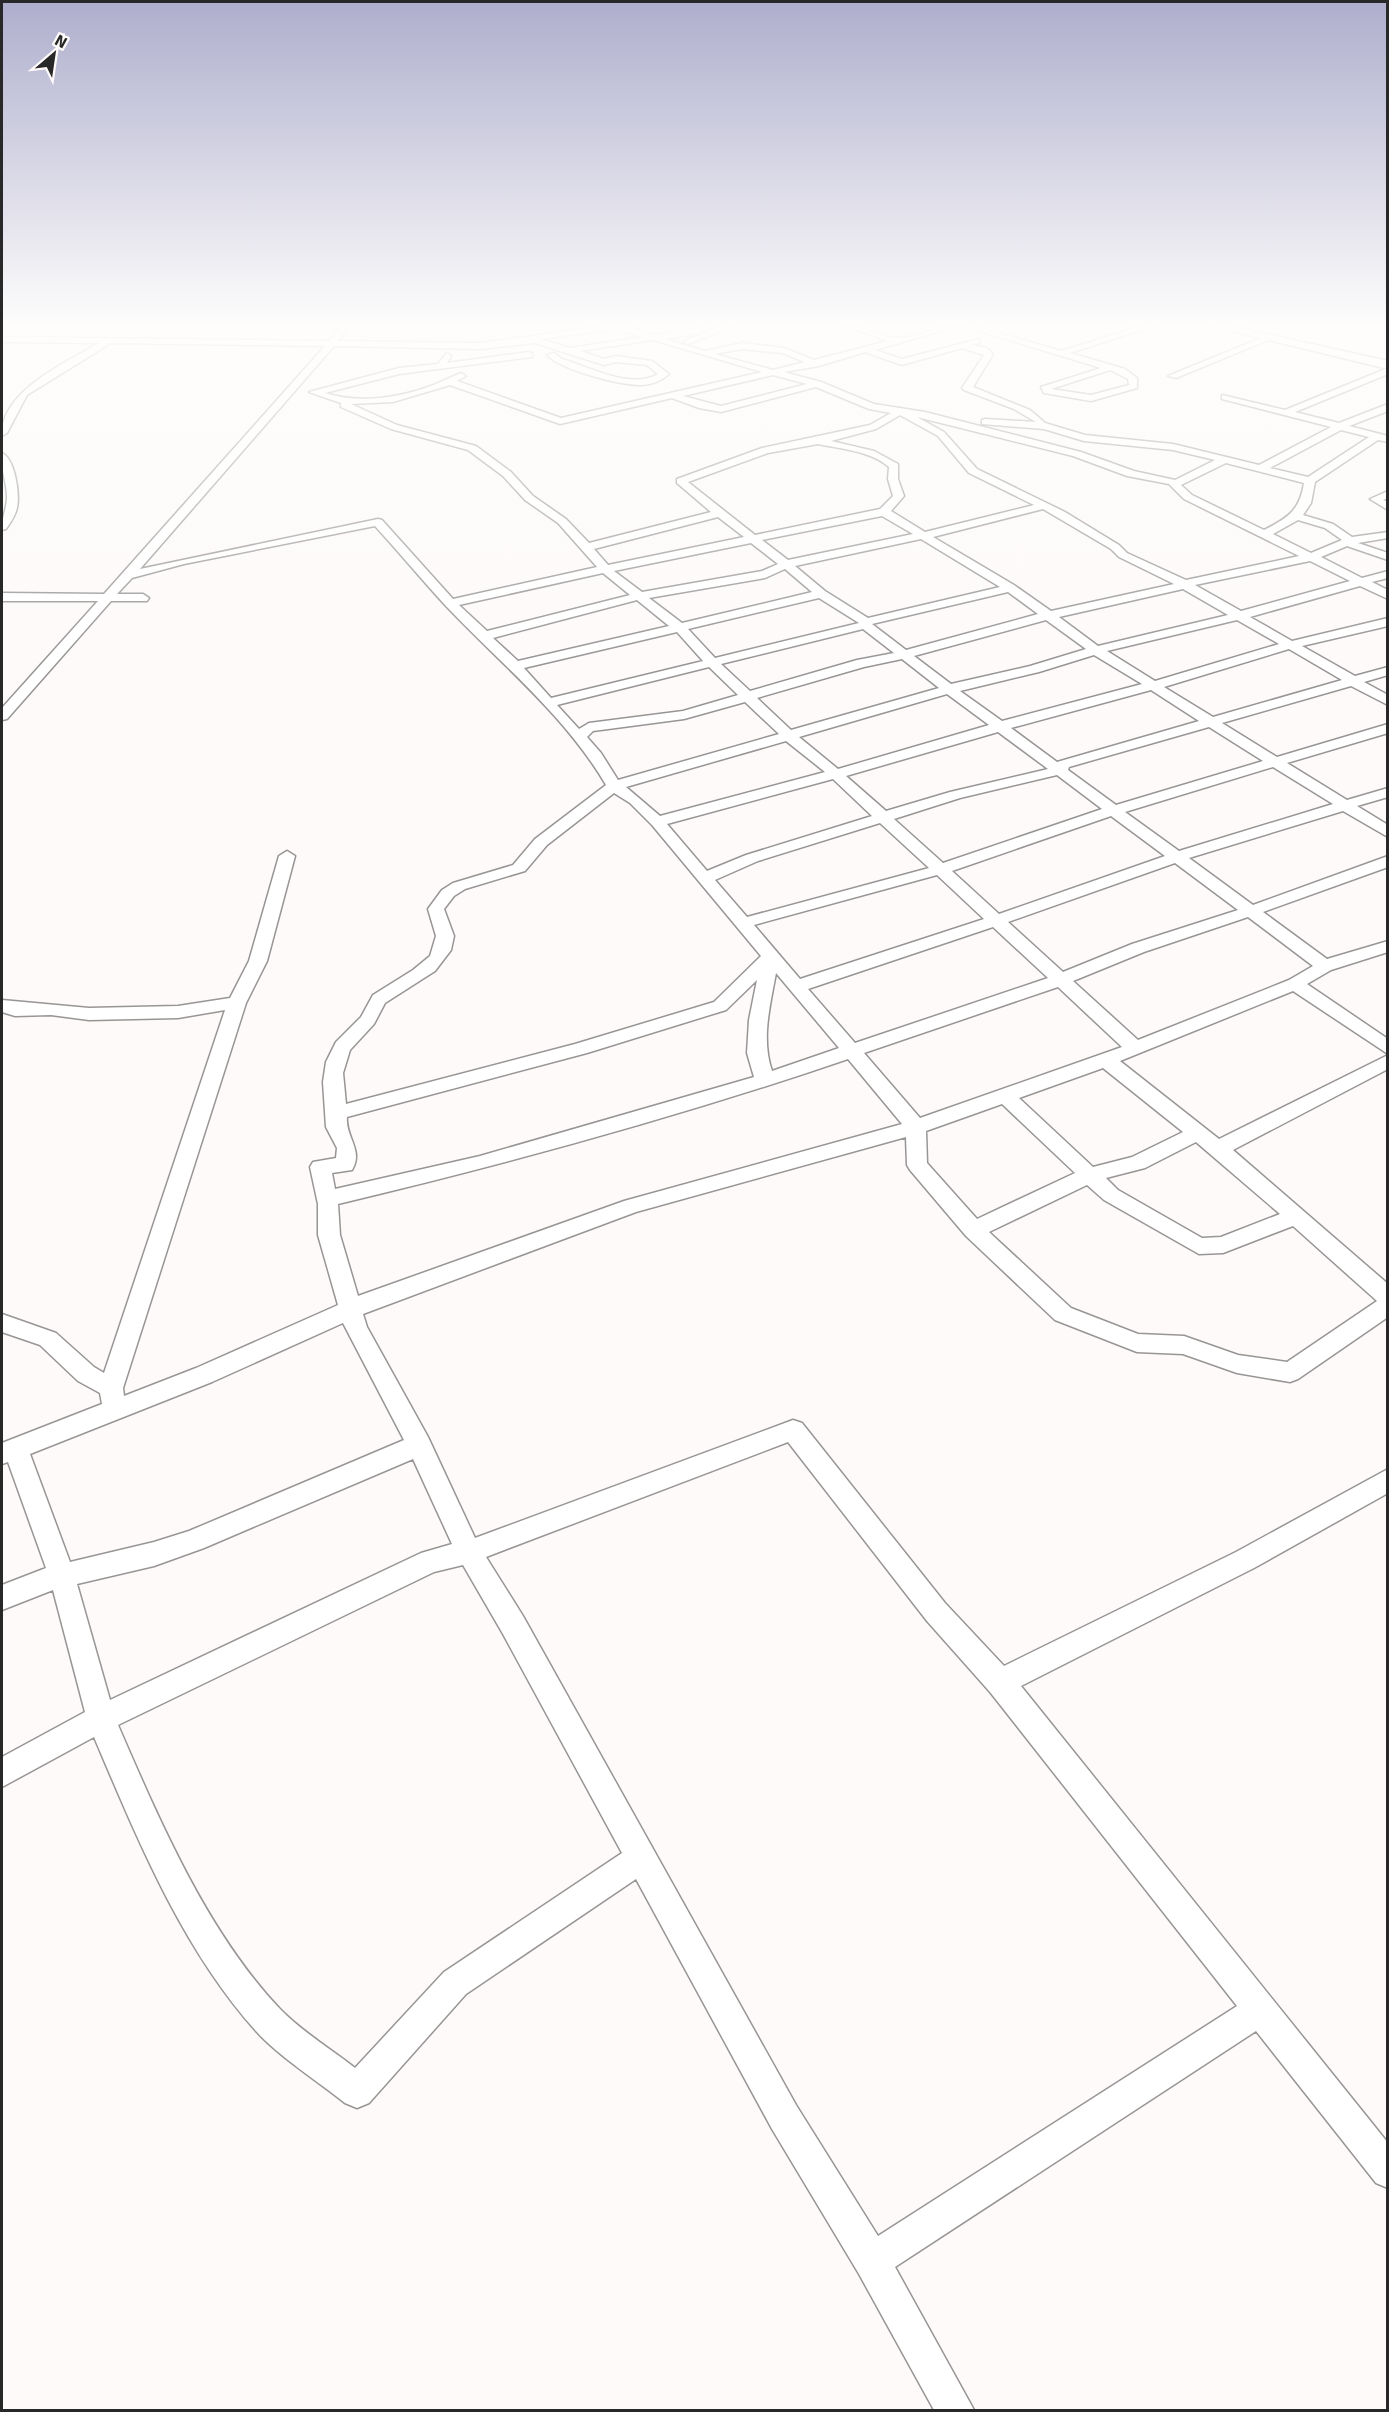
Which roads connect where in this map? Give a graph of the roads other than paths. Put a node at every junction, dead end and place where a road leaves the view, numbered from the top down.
1 (250, 439) edge
2 (437, 439) edge
3 (828, 439) edge
4 (945, 439) edge
5 (1016, 439) edge
6 (1090, 439) edge
7 (1317, 439) edge
8 (1380, 439) edge
9 (818, 441) junction
10 (2, 456) edge
11 (1226, 459) junction
12 (1262, 468) junction
13 (1310, 482) junction
14 (1175, 484) junction
15 (1388, 494) edge
16 (1042, 506) junction
17 (1388, 507) edge
18 (884, 512) junction
19 (717, 514) junction
20 (1298, 517) junction
21 (2, 527) edge
22 (1264, 534) junction
23 (922, 535) junction
24 (1388, 535) edge
25 (753, 540) junction
26 (1349, 541) junction
27 (586, 547) junction
28 (1311, 556) junction
29 (1388, 557) edge
30 (787, 564) junction
31 (605, 569) junction
32 (1388, 574) edge
33 (129, 575) junction
34 (1362, 582) junction
35 (1185, 585) junction
36 (1010, 588) junction
37 (821, 594) junction
38 (1388, 595) edge
39 (2, 597) edge
40 (640, 597) junction
41 (108, 598) junction
42 (143, 598) dead end
43 (450, 603) junction
44 (1046, 616) junction
45 (1238, 616) junction
46 (1388, 622) edge
47 (866, 623) junction
48 (680, 628) junction
49 (484, 636) junction
50 (1290, 645) junction
51 (1096, 650) junction
52 (904, 655) junction
53 (711, 662) junction
54 (515, 666) junction
55 (1388, 671) edge
56 (1352, 680) junction
57 (1154, 686) junction
58 (949, 689) junction
59 (747, 696) junction
60 (1388, 700) edge
61 (547, 703) junction
62 (2, 716) edge
63 (1209, 720) junction
64 (1002, 727) junction
65 (1388, 728) edge
66 (788, 734) junction
67 (578, 737) junction
68 (1272, 762) junction
69 (1061, 770) junction
70 (836, 774) junction
71 (614, 786) junction
72 (1388, 792) edge
73 (1344, 805) junction
74 (1114, 810) junction
75 (882, 818) junction
76 (657, 822) junction
77 (1388, 832) edge
78 (288, 856) dead end
79 (1177, 857) junction
80 (1388, 861) edge
81 (939, 870) junction
82 (705, 878) junction
83 (1251, 911) junction
84 (995, 921) junction
85 (742, 923) junction
86 (1388, 946) edge
87 (770, 957) junction
88 (1325, 966) junction
89 (1060, 980) junction
90 (1295, 984) junction
91 (795, 987) junction
92 (237, 1003) junction
93 (2, 1006) edge
94 (1388, 1048) edge
95 (1136, 1049) junction
96 (851, 1052) junction
97 (1106, 1060) junction
98 (1388, 1061) edge
99 (765, 1080) junction
100 (1005, 1096) junction
101 (336, 1113) junction
102 (916, 1127) junction
103 (1198, 1133) junction
104 (1217, 1149) junction
105 (1089, 1175) junction
106 (327, 1199) junction
107 (1296, 1216) junction
108 (974, 1230) junction
109 (1388, 1297) edge
110 (1388, 1305) edge
111 (350, 1308) junction
112 (2, 1323) edge
113 (112, 1398) junction
114 (419, 1444) junction
115 (9, 1451) edge
116 (1388, 1480) edge
117 (469, 1552) junction
118 (62, 1576) junction
119 (2, 1598) edge
120 (1000, 1682) junction
121 (101, 1719) junction
122 (2, 1773) edge
123 (641, 1858) junction
124 (1260, 2010) junction
125 (1388, 2171) edge
126 (872, 2261) junction
127 (955, 2410) edge

1 - 33 street
2 - 27 street
3 - 9 street
4 - 16 street
5 - 14 street
6 - 11 street
7 - 12 street
8 - 13 street
9 - 18 street
9 - 19 street
10 - 21 street
11 - 12 street
11 - 14 street
12 - 13 street
13 - 20 street
14 - 22 street
15 - 17 street
16 - 23 street
16 - 35 street
18 - 23 street
18 - 25 street
19 - 25 street
19 - 27 street
20 - 22 street
20 - 26 street
22 - 28 street
23 - 30 street
23 - 36 street
24 - 26 street
25 - 30 street
25 - 31 street
26 - 28 street
26 - 29 street
27 - 31 street
28 - 34 street
28 - 35 street
30 - 37 street
30 - 40 street
31 - 40 street
31 - 43 street
32 - 34 street
33 - 41 street
33 - 43 street
34 - 38 street
34 - 45 street
35 - 44 street
35 - 45 street
36 - 44 street
36 - 47 street
37 - 47 street
37 - 48 street
39 - 41 street
40 - 48 street
40 - 49 street
41 - 42 street
41 - 62 street
43 - 49 street
44 - 51 street
44 - 52 street
45 - 50 street
45 - 51 street
46 - 50 street
47 - 52 street
47 - 53 street
48 - 53 street
48 - 54 street
49 - 54 street
50 - 56 street
50 - 57 street
51 - 57 street
51 - 58 street
52 - 58 street
52 - 59 street
53 - 59 street
53 - 61 street
54 - 61 street
55 - 56 street
56 - 60 street
56 - 63 street
57 - 63 street
57 - 64 street
58 - 64 street
58 - 66 street
59 - 66 street
59 - 67 street
61 - 67 street
63 - 68 street
63 - 69 street
64 - 69 street
64 - 70 street
65 - 68 street
66 - 70 street
66 - 71 street
67 - 71 street
68 - 73 street
68 - 74 street
69 - 74 street
69 - 75 street
70 - 75 street
70 - 76 street
71 - 76 street
71 - 101 street
72 - 73 street
73 - 77 street
73 - 79 street
74 - 79 street
74 - 81 street
75 - 81 street
75 - 82 street
76 - 82 street
78 - 92 street
79 - 83 street
79 - 84 street
80 - 83 street
81 - 84 street
81 - 85 street
82 - 85 street
83 - 88 street
83 - 89 street
84 - 89 street
84 - 91 street
85 - 87 street
86 - 88 street
87 - 91 street
87 - 99 street
87 - 101 street
88 - 90 street
89 - 95 street
89 - 96 street
90 - 94 street
90 - 95 street
91 - 96 street
92 - 93 street
92 - 113 street
95 - 97 street
96 - 99 street
96 - 102 street
97 - 100 street
97 - 103 street
98 - 104 street
99 - 106 street
100 - 102 street
100 - 105 street
101 - 106 street
102 - 108 street
102 - 111 street
103 - 104 street
103 - 105 street
104 - 107 street
105 - 107 street
105 - 108 street
106 - 111 street
107 - 109 street
108 - 110 street
111 - 113 street
111 - 114 street
112 - 113 street
113 - 115 street
114 - 117 street
114 - 118 street
115 - 118 street
116 - 120 street
117 - 120 street
117 - 121 street
117 - 123 street
118 - 119 street
118 - 121 street
120 - 124 street
121 - 122 street
121 - 123 street
123 - 126 street
124 - 125 street
124 - 126 street
126 - 127 street

